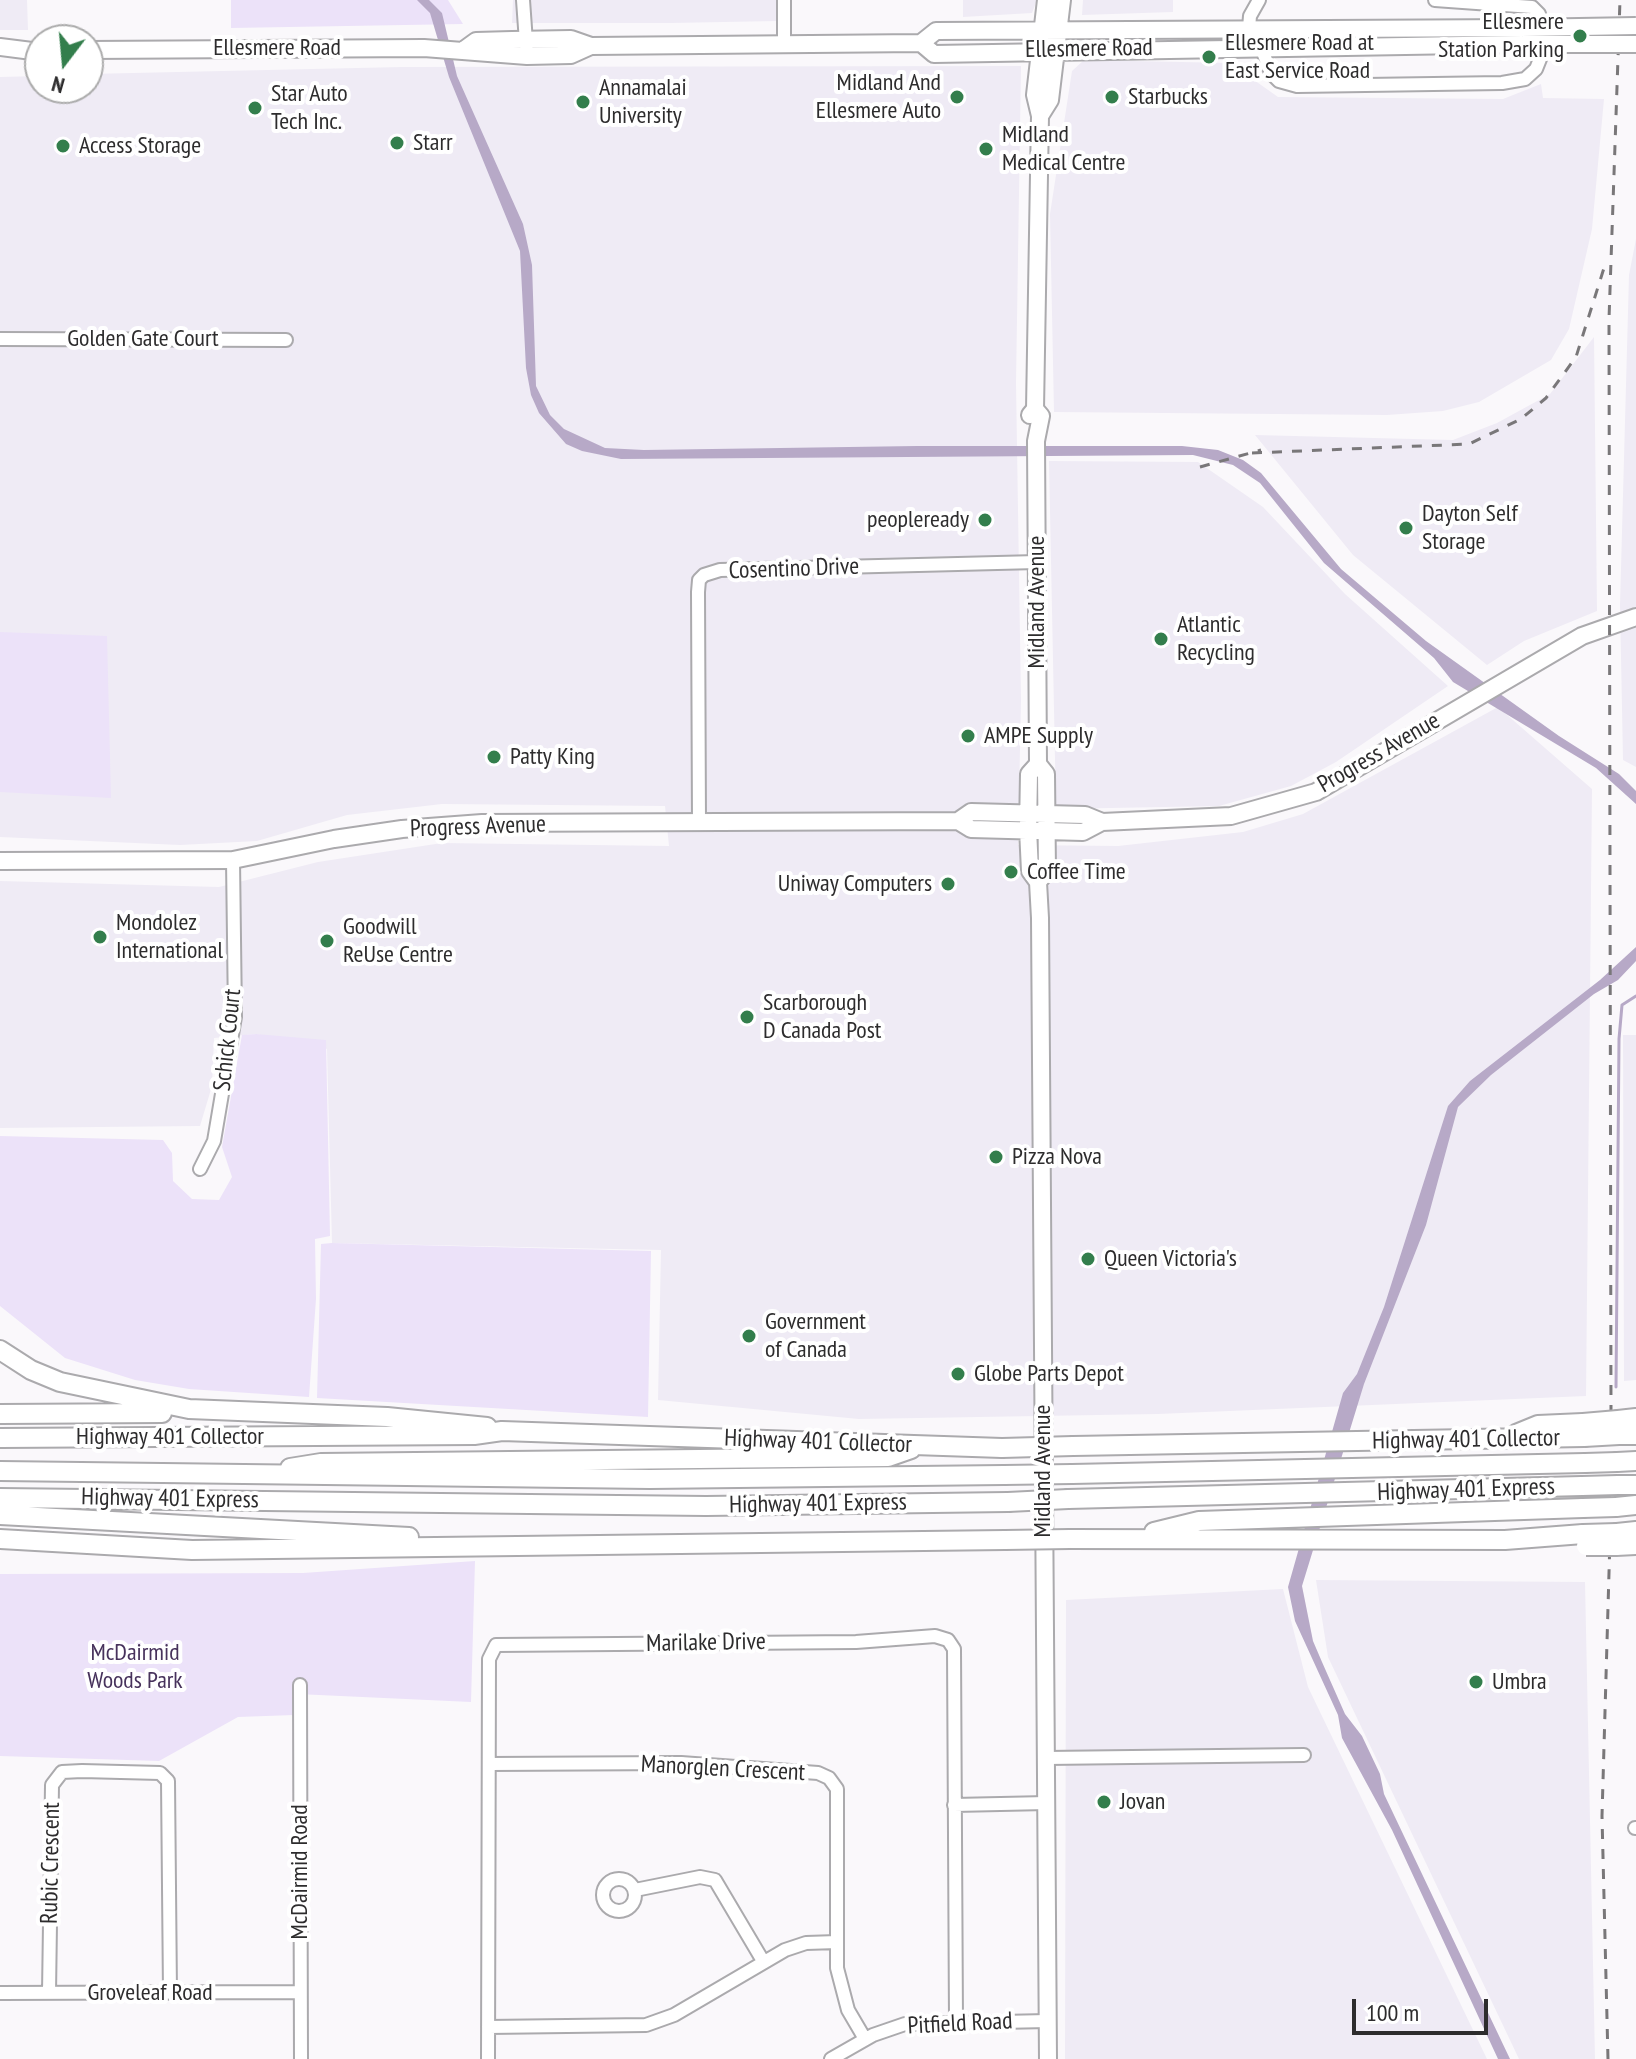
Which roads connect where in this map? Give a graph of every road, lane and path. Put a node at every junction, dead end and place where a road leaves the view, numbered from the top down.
1 (523, 0) edge
2 (784, 0) edge
3 (1046, 0) edge
4 (1062, 0) edge
5 (1259, 0) edge
6 (1435, 0) edge
7 (1539, 5) edge
8 (1636, 26) edge
9 (1249, 28) junction
10 (1049, 31) junction
11 (1522, 36) junction
12 (921, 43) junction
13 (784, 44) junction
14 (1636, 44) edge
15 (0, 47) edge
16 (1261, 47) junction
17 (527, 48) junction
18 (104, 50) edge
19 (1038, 50) junction
20 (1056, 50) junction
21 (19, 52) junction
22 (24, 52) edge
23 (0, 59) edge
24 (1040, 116) junction
25 (0, 339) edge
26 (286, 340) dead end
27 (1037, 562) junction
28 (1636, 617) edge
29 (1038, 764) junction
30 (1028, 821) junction
31 (1046, 821) junction
32 (699, 822) junction
33 (233, 860) junction
34 (0, 861) edge
35 (1038, 882) junction
36 (200, 1169) dead end
37 (0, 1350) edge
38 (189, 1409) junction
39 (0, 1414) edge
40 (1627, 1427) edge
41 (502, 1431) junction
42 (0, 1438) edge
43 (921, 1446) junction
44 (1627, 1462) edge
45 (0, 1471) edge
46 (236, 1475) junction
47 (1627, 1485) edge
48 (0, 1498) edge
49 (1636, 1505) edge
50 (0, 1515) edge
51 (1623, 1537) edge
52 (2, 1539) edge
53 (1124, 1539) junction
54 (1636, 1545) edge
55 (648, 1546) junction
56 (300, 1685) dead end
57 (1304, 1755) dead end
58 (1046, 1758) junction
59 (489, 1764) junction
60 (1047, 1803) junction
61 (954, 1805) junction
62 (635, 1890) dead end
63 (837, 1942) junction
64 (763, 1961) junction
65 (300, 1992) junction
66 (0, 1993) edge
67 (49, 1993) junction
68 (170, 1993) junction
69 (1048, 2021) junction
70 (956, 2022) junction
71 (488, 2027) junction
72 (865, 2039) junction
73 (301, 2059) edge
74 (488, 2059) edge
75 (831, 2059) edge
76 (1048, 2059) edge

1 - 17 street
2 - 13 street
3 - 10 main road, Midland Avenue
4 - 10 main road, Midland Avenue
5 - 9 street
6 - 7 street
7 - 16 street
8 - 11 main road, Ellesmere Road, bridge
9 - 10 main road, Ellesmere Road
9 - 11 main road, Ellesmere Road
10 - 12 main road, Ellesmere Road
10 - 19 main road, Midland Avenue
10 - 20 main road, Midland Avenue
11 - 14 main road, Ellesmere Road, bridge
11 - 16 main road, Ellesmere Road
12 - 13 main road, Ellesmere Road
12 - 19 main road, Ellesmere Road
13 - 17 main road, Ellesmere Road
15 - 21 main road
16 - 20 main road, Ellesmere Road
17 - 18 main road, Ellesmere Road
19 - 20 main road, Ellesmere Road
19 - 24 main road, Midland Avenue
20 - 24 main road, Midland Avenue
21 - 22 main road
21 - 23 main road
24 - 27 main road, Midland Avenue
25 - 26 street, Golden Gate Court
27 - 29 main road, Midland Avenue
27 - 32 street, Cosentino Drive
28 - 31 main road, Progress Avenue
29 - 30 main road, Midland Avenue
29 - 31 main road, Midland Avenue
30 - 31 main road, Progress Avenue
30 - 32 main road, Progress Avenue
30 - 35 main road, Midland Avenue
31 - 35 main road, Midland Avenue
32 - 33 main road, Progress Avenue
33 - 34 main road, Progress Avenue
33 - 36 street, Schick Court
35 - 58 main road, Midland Avenue
37 - 38 highway
38 - 39 highway
38 - 41 highway
40 - 43 highway, Highway 401 Collector, bridge
41 - 42 highway, Highway 401 Collector
41 - 43 highway, Highway 401 Collector
43 - 46 highway
44 - 46 highway, Highway 401 Express, bridge
45 - 46 highway, Highway 401 Express
47 - 48 highway, Highway 401 Express, bridge
49 - 53 highway, bridge
50 - 55 highway
51 - 53 highway, bridge
51 - 54 highway
52 - 55 highway
53 - 55 highway, bridge
56 - 65 street, McDairmid Road
57 - 58 street
58 - 60 main road, Midland Avenue
59 - 61 street, Marilake Drive
59 - 63 street, Manorglen Crescent
59 - 71 street, Marilake Drive
60 - 61 street
60 - 69 main road, Midland Avenue
61 - 70 street, Marilake Drive
62 - 64 street
63 - 64 street
63 - 72 street, Manorglen Crescent
64 - 71 street
65 - 68 street, Groveleaf Road
65 - 73 street, McDairmid Road
66 - 67 street, Groveleaf Road
67 - 68 street, Groveleaf Road
67 - 68 street, Rubic Crescent
69 - 70 street, Pitfield Road
69 - 76 main road, Midland Avenue
70 - 72 street, Pitfield Road
71 - 74 street, Marilake Drive
72 - 75 street, Pitfield Road

